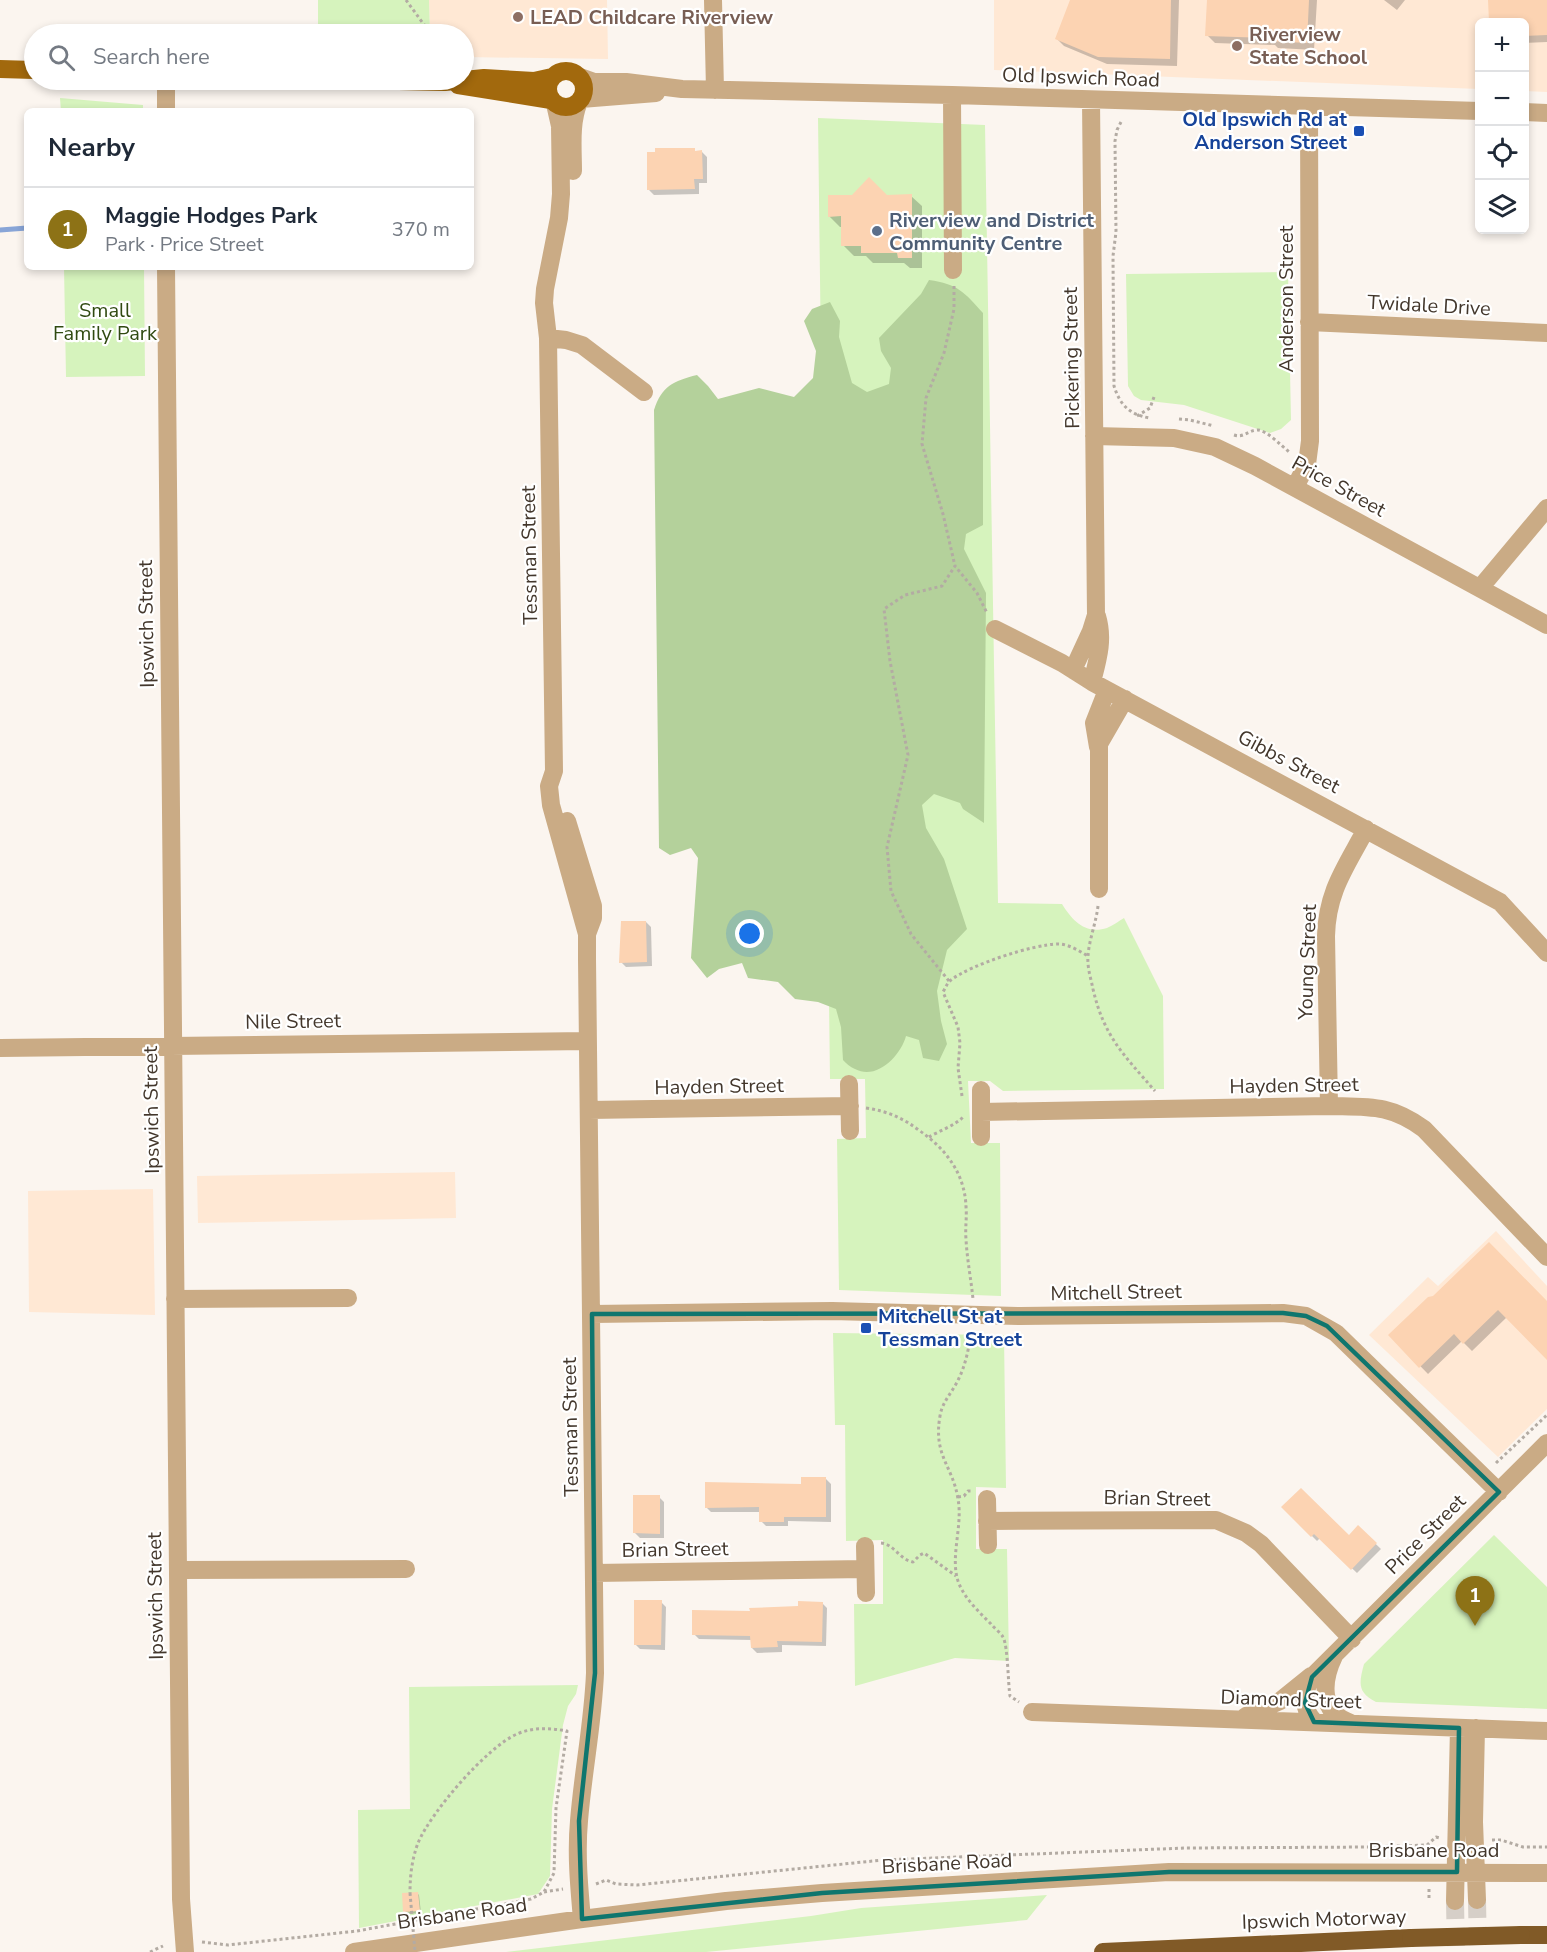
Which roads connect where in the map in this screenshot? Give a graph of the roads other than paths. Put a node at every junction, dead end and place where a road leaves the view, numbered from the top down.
1 (713, 0) edge
2 (0, 69) edge
3 (24, 70) edge
4 (552, 77) junction
5 (580, 77) junction
6 (474, 79) edge
7 (474, 89) edge
8 (166, 90) edge
9 (682, 90) junction
10 (715, 90) junction
11 (952, 95) junction
12 (1091, 100) junction
13 (580, 101) junction
14 (553, 102) junction
15 (1309, 107) junction
16 (166, 108) edge
17 (1475, 111) edge
18 (1529, 112) edge
19 (1547, 113) edge
20 (166, 270) edge
21 (953, 270) road end
22 (1309, 322) junction
23 (1547, 333) edge
24 (548, 338) junction
25 (644, 392) dead end
26 (1094, 436) junction
27 (1295, 487) junction
28 (1547, 508) edge
29 (1480, 588) junction
30 (1096, 615) junction
31 (1547, 625) edge
32 (995, 629) road end
33 (1073, 670) junction
34 (1100, 686) junction
35 (1125, 699) junction
36 (1099, 749) junction
37 (1366, 829) junction
38 (1099, 889) road end
39 (1547, 953) edge
40 (587, 1041) junction
41 (172, 1045) junction
42 (0, 1048) edge
43 (849, 1084) dead end
44 (981, 1090) dead end
45 (850, 1106) junction
46 (1329, 1106) junction
47 (589, 1110) junction
48 (972, 1110) junction
49 (850, 1131) dead end
50 (981, 1137) dead end
51 (1547, 1257) edge
52 (348, 1298) dead end
53 (175, 1299) junction
54 (592, 1314) junction
55 (1547, 1443) edge
56 (1499, 1492) junction
57 (987, 1499) dead end
58 (987, 1521) junction
59 (988, 1545) dead end
60 (865, 1546) road end
61 (405, 1569) dead end
62 (865, 1569) junction
63 (178, 1570) junction
64 (594, 1573) junction
65 (866, 1593) dead end
66 (1352, 1639) junction
67 (1334, 1655) junction
68 (1320, 1668) junction
69 (1330, 1708) junction
70 (1032, 1712) dead end
71 (1235, 1719) junction
72 (1315, 1722) junction
73 (1359, 1724) junction
74 (1468, 1728) junction
75 (1547, 1731) edge
76 (1456, 1872) junction
77 (1476, 1872) junction
78 (1547, 1873) edge
79 (1477, 1900) tunnel mouth
80 (1455, 1901) tunnel mouth
81 (582, 1919) junction
82 (1547, 1935) edge
83 (185, 1952) edge
84 (354, 1952) edge
85 (1103, 1952) edge

1 - 10 street
2 - 3 main road
4 - 5 main road
4 - 6 main road
4 - 14 main road
5 - 9 street, Old Ipswich Road
5 - 13 main road
7 - 14 main road
8 - 16 street
9 - 10 street, Old Ipswich Road
9 - 13 street, Old Ipswich Road
10 - 11 street, Old Ipswich Road
11 - 12 street, Old Ipswich Road
11 - 21 street
12 - 15 street, Old Ipswich Road
12 - 26 street, Pickering Street
13 - 14 main road
13 - 24 street, Tessman Street
14 - 24 street, Tessman Street
15 - 17 street, Old Ipswich Road
15 - 22 street, Anderson Street
18 - 19 street
20 - 41 street, Ipswich Street
22 - 23 street, Twidale Drive
22 - 27 street, Anderson Street
24 - 25 street
24 - 40 street, Tessman Street
26 - 27 street, Price Street
26 - 30 street, Pickering Street
27 - 29 street, Price Street
28 - 29 street
29 - 31 street, Price Street
30 - 33 street, Pickering Street
30 - 34 street, Pickering Street
32 - 33 street, Gibbs Street
33 - 34 street, Gibbs Street
34 - 35 street, Gibbs Street
34 - 36 street, Pickering Street
35 - 36 street, Pickering Street
35 - 37 street, Gibbs Street
36 - 38 street, Pickering Street
37 - 39 street, Gibbs Street
37 - 46 street, Young Street
40 - 41 street, Nile Street
40 - 47 street, Tessman Street
41 - 42 street, Nile Street
41 - 53 street, Ipswich Street
43 - 45 street
44 - 48 street
45 - 47 street, Hayden Street
45 - 49 street
46 - 48 street, Hayden Street
46 - 51 street, Hayden Street
47 - 54 street, Tessman Street
48 - 50 street
52 - 53 street
53 - 63 street, Ipswich Street
54 - 56 street, Mitchell Street
54 - 64 street, Tessman Street
55 - 56 street, Price Street
56 - 66 street, Price Street
57 - 58 street
58 - 59 street
58 - 66 street, Brian Street
60 - 62 street
61 - 63 street
62 - 64 street, Brian Street
62 - 65 street
63 - 83 street, Ipswich Street
64 - 81 street, Tessman Street
66 - 67 street, Price Street
67 - 68 street, Price Street
67 - 69 street
68 - 71 street
68 - 72 street, Price Street
69 - 72 street
69 - 73 street
70 - 71 street, Diamond Street
71 - 72 street, Diamond Street
72 - 73 street, Diamond Street
73 - 74 street, Diamond Street
74 - 75 street, Diamond Street
74 - 76 street
74 - 77 street
76 - 77 street, Brisbane Road
76 - 80 street
76 - 81 street, Brisbane Road
77 - 78 street, Brisbane Road
77 - 79 street
81 - 84 street, Brisbane Road
82 - 85 highway, Ipswich Motorway, bridge

